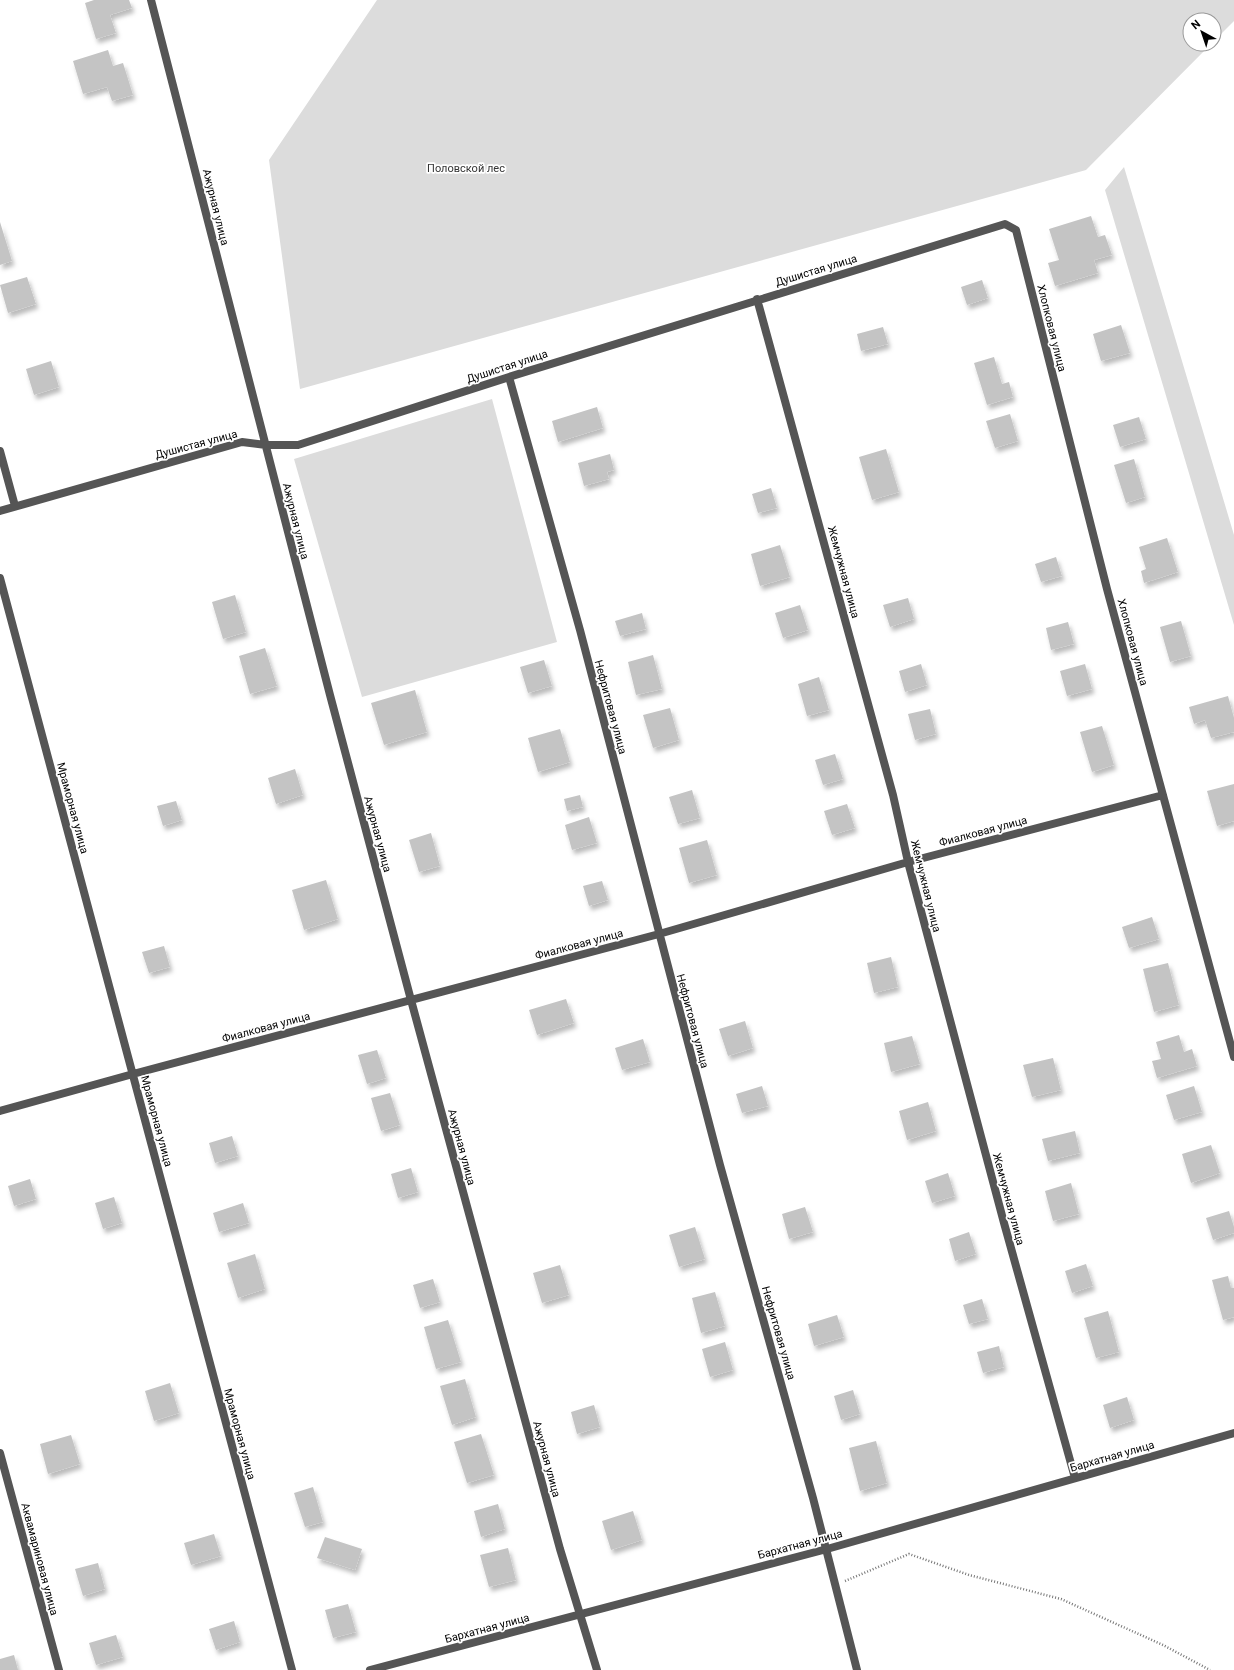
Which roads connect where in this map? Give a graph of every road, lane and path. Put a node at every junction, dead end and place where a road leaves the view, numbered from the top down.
1 (151, 0) edge
2 (1016, 230) joint
3 (757, 299) junction
4 (509, 377) junction
5 (266, 445) junction
6 (0, 451) edge
7 (15, 506) junction
8 (0, 511) edge
9 (0, 578) edge
10 (1163, 795) junction
11 (908, 862) junction
12 (659, 934) junction
13 (411, 1000) junction
14 (1234, 1057) edge
15 (133, 1074) junction
16 (0, 1111) edge
17 (1234, 1433) edge
18 (0, 1453) edge
19 (1075, 1478) junction
20 (827, 1549) junction
21 (835, 1585) junction
22 (581, 1614) junction
23 (59, 1670) edge
24 (292, 1670) edge
25 (370, 1670) edge
26 (597, 1670) edge
27 (857, 1670) edge
28 (1210, 1670) edge

1 - 5 street, Ажурная улица
2 - 3 street, Душистая улица
2 - 10 street, Хлопковая улица
3 - 4 street, Душистая улица
3 - 11 street, Жемчужная улица
4 - 5 street, Душистая улица
4 - 12 street, Нефритовая улица
5 - 7 street, Душистая улица
5 - 13 street, Ажурная улица
6 - 7 street
7 - 8 street, Душистая улица
9 - 15 street, Мраморная улица
10 - 11 street, Фиалковая улица
10 - 14 street, Хлопковая улица
11 - 12 street, Фиалковая улица
11 - 19 street, Жемчужная улица
12 - 13 street, Фиалковая улица
12 - 20 street, Нефритовая улица
13 - 15 street, Фиалковая улица
13 - 22 street, Ажурная улица
15 - 16 street, Фиалковая улица
15 - 24 street, Мраморная улица
17 - 19 street, Бархатная улица
18 - 23 street, Аквамариновая улица
19 - 20 street, Бархатная улица
20 - 21 street, Нефритовая улица
20 - 22 street, Бархатная улица
21 - 27 street, Нефритовая улица
21 - 28 path
22 - 25 street, Бархатная улица
22 - 26 street, Ажурная улица

